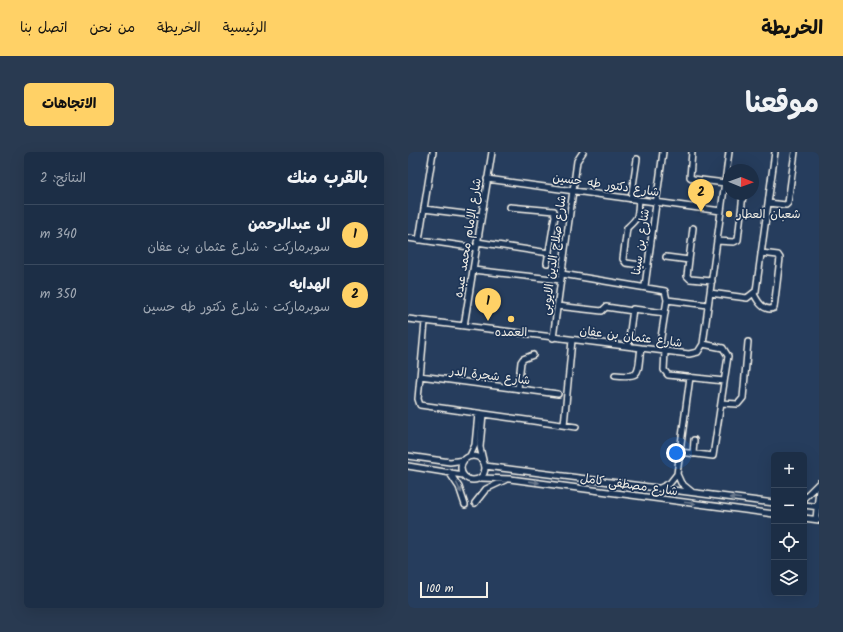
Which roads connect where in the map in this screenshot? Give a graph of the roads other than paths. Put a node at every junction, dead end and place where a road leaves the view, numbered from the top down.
1 (433, 152) edge
2 (492, 152) edge
3 (582, 152) edge
4 (663, 152) edge
5 (692, 152) edge
6 (729, 152) edge
7 (775, 152) edge
8 (795, 152) edge
9 (637, 159) dead end
10 (728, 164) edge
11 (487, 179) junction
12 (723, 184) edge
13 (573, 192) junction
14 (631, 199) junction
15 (639, 200) junction
16 (723, 200) edge
17 (743, 200) edge
18 (656, 202) junction
19 (768, 203) junction
20 (510, 207) dead end
21 (424, 209) junction
22 (721, 211) junction
23 (481, 216) junction
24 (693, 228) dead end
25 (408, 238) edge
26 (419, 240) junction
27 (717, 241) junction
28 (477, 242) junction
29 (476, 248) junction
30 (549, 253) junction
31 (761, 253) junction
32 (666, 257) dead end
33 (689, 260) junction
34 (547, 263) dead end
35 (648, 266) junction
36 (472, 270) junction
37 (561, 277) junction
38 (712, 282) junction
39 (645, 286) junction
40 (710, 294) junction
41 (754, 294) junction
42 (667, 300) junction
43 (708, 305) junction
44 (557, 306) junction
45 (633, 311) junction
46 (665, 313) junction
47 (408, 319) edge
48 (425, 322) junction
49 (464, 326) junction
50 (553, 338) junction
51 (572, 340) junction
52 (748, 342) dead end
53 (703, 344) junction
54 (628, 346) junction
55 (641, 348) junction
56 (659, 350) junction
57 (665, 351) junction
58 (533, 355) dead end
59 (615, 375) dead end
60 (420, 376) junction
61 (690, 377) junction
62 (724, 381) junction
63 (518, 389) junction
64 (558, 394) dead end
65 (721, 403) junction
66 (480, 414) junction
67 (564, 425) junction
68 (576, 427) dead end
69 (694, 440) dead end
70 (680, 452) junction
71 (693, 454) junction
72 (408, 456) edge
73 (467, 458) junction
74 (447, 462) junction
75 (484, 464) junction
76 (408, 466) edge
77 (504, 470) junction
78 (447, 472) junction
79 (677, 474) junction
80 (463, 476) junction
81 (481, 478) junction
82 (503, 478) junction
83 (510, 479) junction
84 (819, 483) edge
85 (659, 488) junction
86 (819, 489) edge
87 (693, 493) junction
88 (807, 495) edge
89 (475, 503) dead end
90 (771, 503) edge
91 (465, 505) dead end
92 (807, 505) edge
93 (818, 506) edge
94 (771, 514) edge
95 (807, 518) edge
96 (817, 519) edge

1 - 21 street
2 - 11 street, شارع الإمام محمد عبده
3 - 13 street, شارع صلاح الدين الايوبى
4 - 18 street, شارع بن سينا
5 - 12 street
6 - 10 street
7 - 19 street
8 - 19 street
9 - 14 street
11 - 13 street, شارع دكتور طه حسين
11 - 23 street, شارع الإمام محمد عبده
13 - 14 street, شارع دكتور طه حسين
13 - 37 street, شارع صلاح الدين الايوبى
14 - 15 street, شارع دكتور طه حسين
15 - 18 street, شارع دكتور طه حسين
15 - 35 street
16 - 22 street
17 - 27 street
18 - 22 street, شارع دكتور طه حسين
18 - 35 street, شارع بن سينا
19 - 31 street
20 - 30 street
21 - 23 street
21 - 26 street
22 - 27 street
23 - 28 street, شارع الإمام محمد عبده
24 - 33 street
25 - 26 street
26 - 29 street
27 - 38 street
28 - 29 street, شارع الإمام محمد عبده
28 - 30 street
29 - 36 street, شارع الإمام محمد عبده
30 - 34 street
31 - 41 street
31 - 41 street
32 - 33 street
33 - 38 street
35 - 39 street, شارع بن سينا
36 - 37 street
36 - 49 street, شارع الإمام محمد عبده
37 - 39 street
37 - 44 street, شارع صلاح الدين الايوبى
38 - 40 street
39 - 42 street
40 - 41 street
40 - 43 street
42 - 43 street
42 - 46 street
43 - 53 street
44 - 45 street
44 - 50 street, شارع صلاح الدين الايوبى
45 - 46 street
45 - 54 street
46 - 56 street
47 - 48 street, شارع عثمان بن عفان
48 - 49 street, شارع عثمان بن عفان
48 - 60 street
49 - 50 street, شارع عثمان بن عفان
50 - 51 street, شارع عثمان بن عفان
51 - 54 street, شارع عثمان بن عفان
51 - 67 street
52 - 65 street
53 - 57 street, شارع عثمان بن عفان
53 - 62 street
54 - 55 street, شارع عثمان بن عفان
55 - 56 street, شارع عثمان بن عفان
55 - 59 street
56 - 57 street, شارع عثمان بن عفان
57 - 61 street
58 - 63 street
60 - 63 street, شارع شجرة الدر
60 - 66 street
61 - 62 street
61 - 70 street
62 - 65 street
63 - 64 street, شارع شجرة الدر
65 - 71 street
66 - 67 street
66 - 73 street
66 - 75 street
67 - 68 street
69 - 71 street
70 - 71 street
70 - 79 street
72 - 74 street
73 - 74 street
73 - 75 street
73 - 80 street
74 - 78 street
75 - 77 street, شارع مصطفى كامل
75 - 81 street
76 - 78 street
77 - 82 street
77 - 85 street, شارع مصطفى كامل
78 - 80 street
78 -> 91 street
79 - 85 street
79 - 87 street
80 - 81 street
81 - 82 street, شارع مصطفى كامل
82 - 83 street, شارع مصطفى كامل
83 - 89 street
83 -> 94 street, شارع مصطفى كامل
84 - 88 street
85 - 87 street, شارع مصطفى كامل
86 - 93 street
90 -> 87 street, شارع مصطفى كامل
92 - 93 street
93 - 96 street
95 - 96 street

